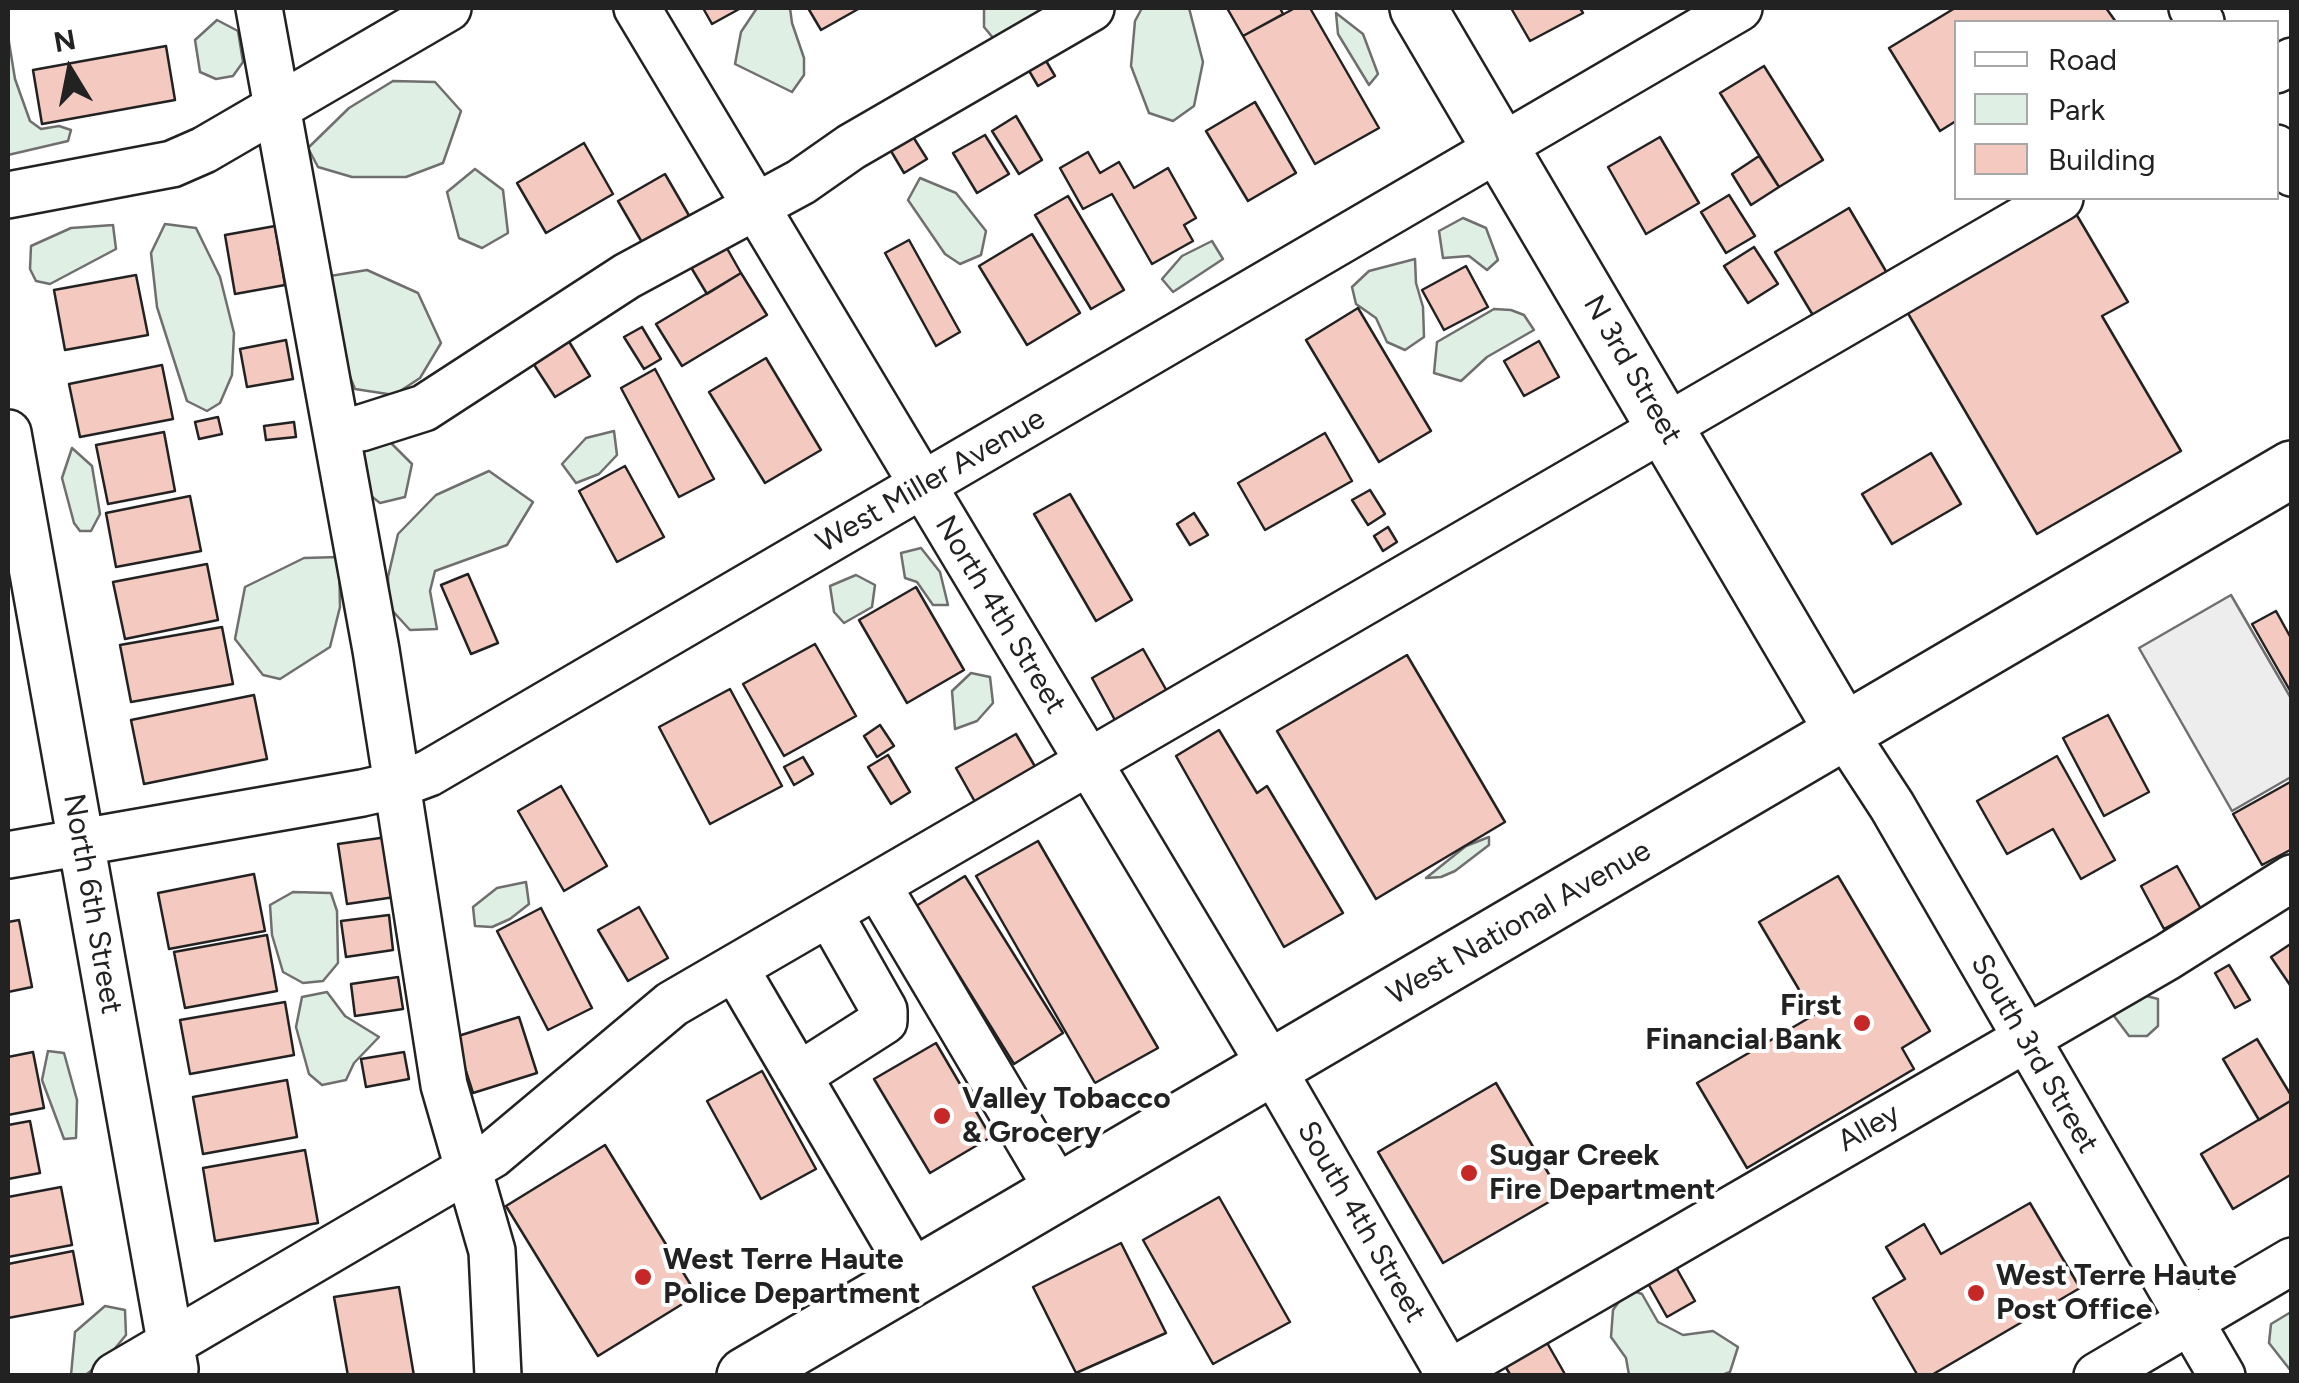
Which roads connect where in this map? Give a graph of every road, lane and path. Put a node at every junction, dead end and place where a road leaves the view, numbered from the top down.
1 (259, 8) edge
2 (448, 8) edge
3 (637, 8) edge
4 (1091, 8) edge
5 (1418, 8) edge
6 (1739, 8) edge
7 (278, 106) junction
8 (1501, 147) junction
9 (8, 196) edge
10 (2057, 200) edge
11 (755, 206) junction
12 (1664, 426) junction
13 (336, 431) junction
14 (8, 433) edge
15 (2292, 470) edge
16 (922, 486) junction
17 (1845, 734) junction
18 (1090, 764) junction
19 (397, 785) junction
20 (81, 843) junction
21 (8, 856) edge
22 (2292, 878) edge
23 (878, 886) junction
24 (829, 913) junction
25 (735, 968) junction
26 (2024, 1038) junction
27 (1272, 1068) junction
28 (798, 1076) junction
29 (468, 1170) junction
30 (1060, 1193) junction
31 (2292, 1261) edge
32 (916, 1277) junction
33 (2190, 1321) junction
34 (173, 1359) edge
35 (1448, 1375) edge
36 (115, 1376) edge
37 (498, 1376) edge
38 (746, 1376) edge
39 (2097, 1376) edge
40 (2222, 1376) edge

1 - 7 street
2 - 7 street
3 - 11 street, North 4th Street
4 - 11 street
5 - 8 main road, N 3rd Street
6 - 8 street, West Miller Avenue
7 - 9 street
7 - 13 street
8 - 12 main road, N 3rd Street
8 - 16 street, West Miller Avenue
10 - 12 street
11 - 13 street
11 - 16 street, North 4th Street
12 - 17 main road, N 3rd Street
12 - 18 street
13 - 19 street
14 - 20 street, North 6th Street
15 - 17 main road, West National Avenue
16 - 18 street, North 4th Street
16 - 19 street, West Miller Avenue
17 - 26 street, South 3rd Street
17 - 27 main road, West National Avenue
18 - 23 street
18 - 27 street, North 4th Street
19 - 20 street, West Miller Avenue
19 - 29 street
20 - 21 street, West Miller Avenue
20 - 34 street, North 6th Street
22 - 26 street, Alley
23 - 24 street
23 - 30 street
24 - 25 street
24 - 28 street
25 - 28 street
25 - 29 street
26 - 33 street, South 3rd Street
26 - 35 street, Alley
27 - 30 main road, West National Avenue
27 - 35 street, South 4th Street
28 - 32 street
29 - 34 street
29 - 37 street
30 - 32 main road, West National Avenue
31 - 33 street
32 - 38 main road, West National Avenue
33 - 39 street
33 - 40 street, South 3rd Street
34 - 36 street

